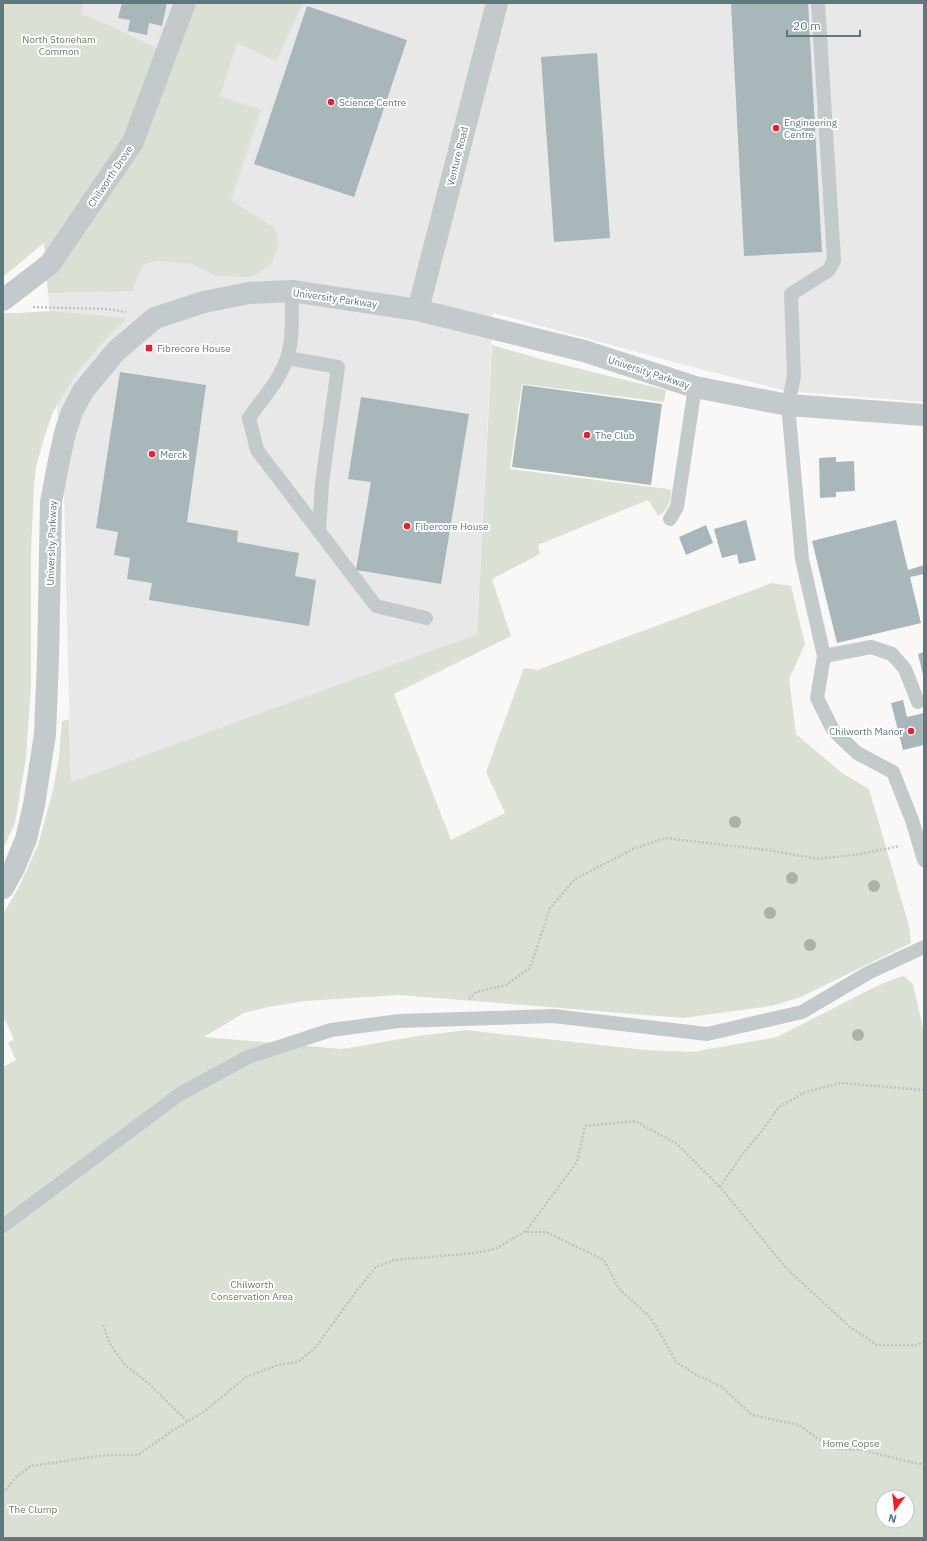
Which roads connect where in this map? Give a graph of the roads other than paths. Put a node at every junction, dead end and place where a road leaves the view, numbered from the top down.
1 (185, 3) edge
2 (498, 3) edge
3 (818, 3) edge
4 (292, 291) junction
5 (3, 300) edge
6 (418, 310) junction
7 (287, 358) junction
8 (695, 387) junction
9 (788, 405) junction
10 (924, 415) edge
11 (670, 519) dead end
12 (319, 532) junction
13 (426, 618) dead end
14 (824, 656) junction
15 (918, 702) dead end
16 (924, 860) edge
17 (3, 888) edge
18 (924, 947) edge
19 (3, 1226) edge

1 - 5 street, Chilworth Drove
2 - 6 street, Venture Road
3 - 9 lane
4 - 6 street, University Parkway
4 - 7 lane
4 - 17 street, University Parkway
6 - 8 street, University Parkway
7 - 12 lane
7 - 12 lane
8 - 9 street, University Parkway
8 - 11 lane
9 - 10 street, University Parkway
9 - 14 lane
12 - 13 lane
14 - 15 lane
14 - 16 lane
18 - 19 lane

